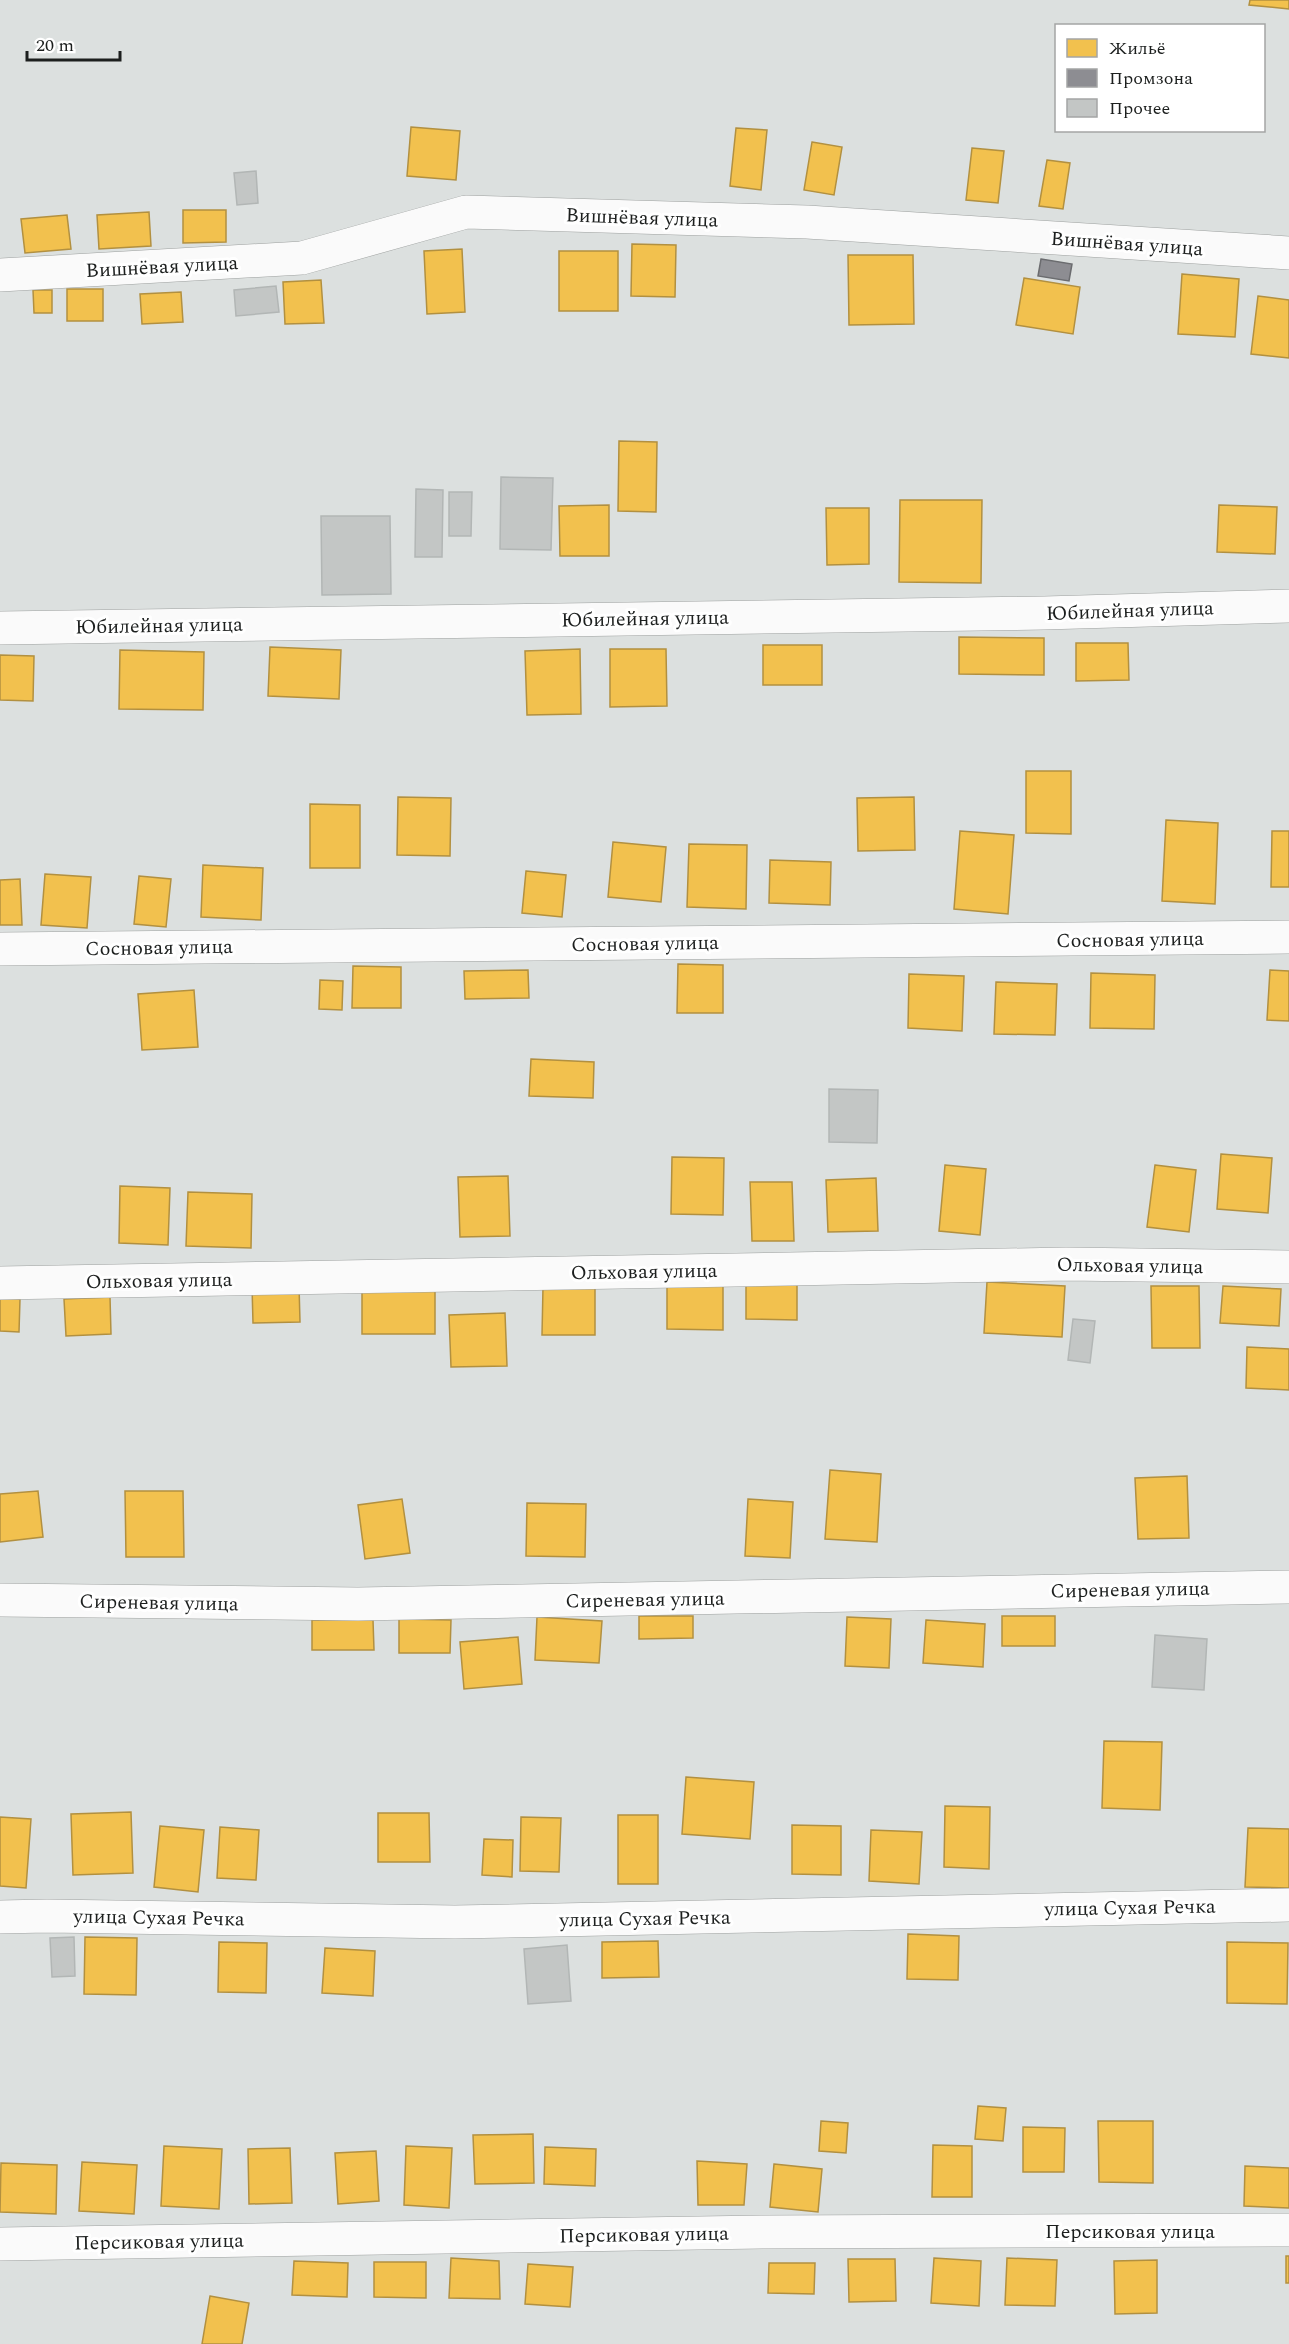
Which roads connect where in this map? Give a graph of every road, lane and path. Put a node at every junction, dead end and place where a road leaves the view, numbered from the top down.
1 (1289, 254) edge
2 (0, 275) edge
3 (1289, 606) edge
4 (0, 628) edge
5 (1289, 937) edge
6 (0, 949) edge
7 (1289, 1267) edge
8 (0, 1283) edge
9 (1289, 1587) edge
10 (0, 1600) edge
11 (1289, 1905) edge
12 (0, 1917) edge
13 (1289, 2230) edge
14 (0, 2244) edge

1 - 2 street, Вишнёвая улица
3 - 4 street, Юбилейная улица
5 - 6 street, Сосновая улица
7 - 8 street, Ольховая улица
9 - 10 street, Сиреневая улица
11 - 12 street, улица Сухая Речка
13 - 14 street, Персиковая улица

